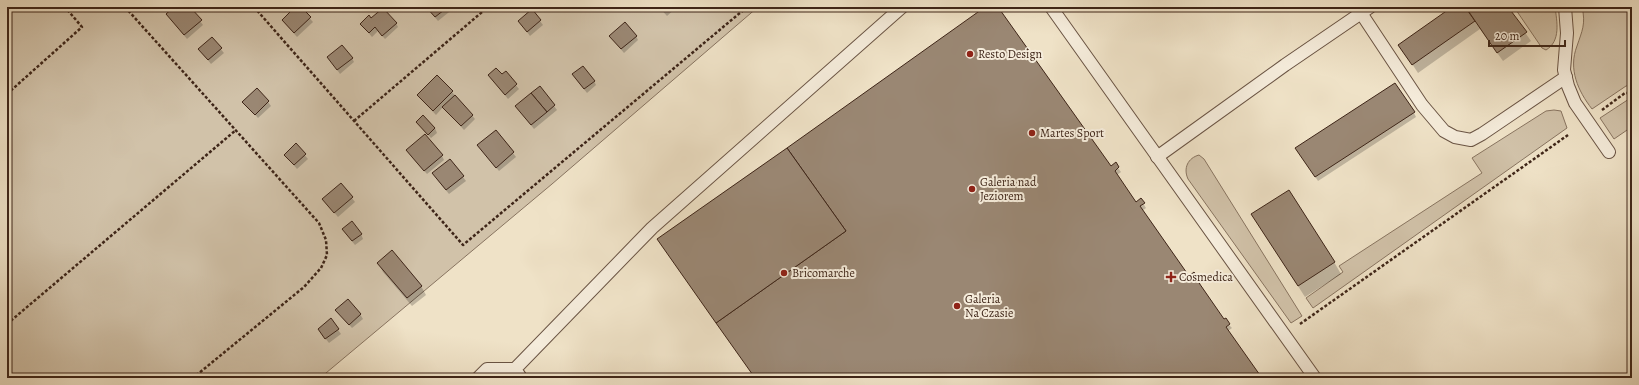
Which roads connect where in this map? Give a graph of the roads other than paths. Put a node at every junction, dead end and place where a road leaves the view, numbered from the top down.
1 (902, 7) edge
2 (1051, 7) edge
3 (1565, 7) edge
4 (1366, 10) edge
5 (1565, 73) junction
6 (1609, 152) dead end
7 (1157, 158) junction
8 (518, 374) edge
9 (478, 378) edge
10 (1315, 378) edge

1 - 8 lane
2 - 7 lane
3 - 5 lane
4 - 5 lane
4 - 7 lane
5 - 6 lane
7 - 10 lane
8 - 9 lane

